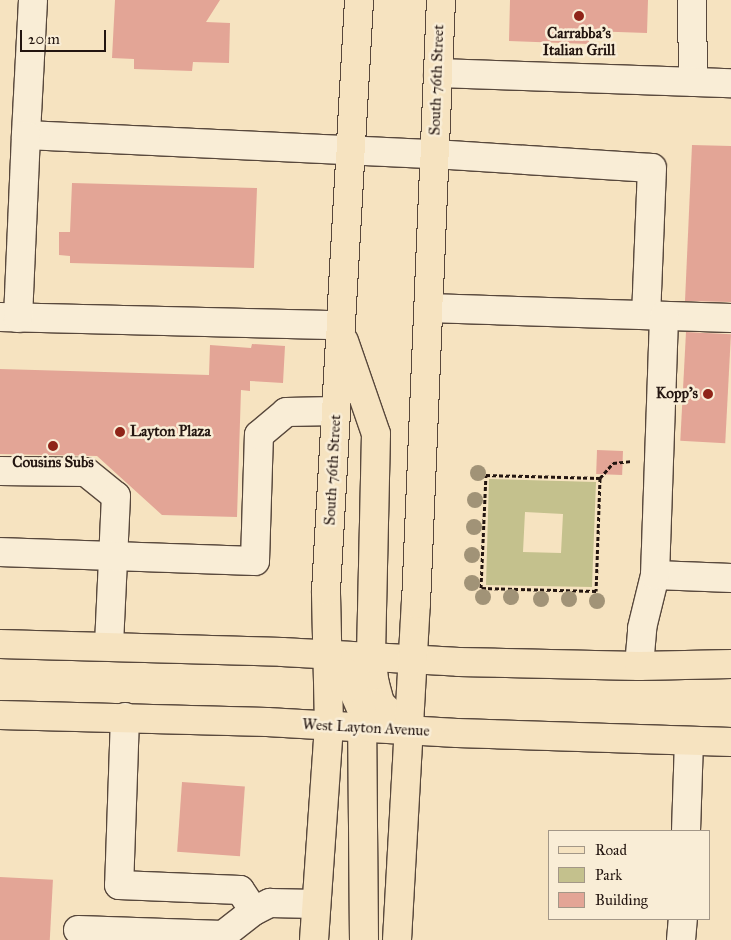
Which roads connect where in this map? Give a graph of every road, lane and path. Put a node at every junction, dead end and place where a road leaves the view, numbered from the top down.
1 (33, 0) edge
2 (359, 0) edge
3 (441, 0) edge
4 (692, 0) edge
5 (438, 73) junction
6 (693, 82) junction
7 (731, 83) edge
8 (26, 136) junction
9 (353, 151) junction
10 (434, 154) junction
11 (428, 308) junction
12 (655, 316) junction
13 (9, 318) edge
14 (731, 318) edge
15 (339, 325) junction
16 (336, 411) junction
17 (659, 457) junction
18 (0, 471) edge
19 (600, 478) junction
20 (0, 552) edge
21 (113, 556) junction
22 (655, 575) junction
23 (731, 578) edge
24 (0, 644) edge
25 (109, 646) junction
26 (328, 654) junction
27 (371, 657) junction
28 (412, 660) junction
29 (731, 664) edge
30 (639, 666) junction
31 (0, 715) edge
32 (125, 717) junction
33 (329, 726) junction
34 (362, 728) junction
35 (408, 730) junction
36 (689, 741) junction
37 (731, 742) edge
38 (686, 830) edge
39 (316, 904) junction
40 (254, 911) junction
41 (683, 920) edge
42 (78, 930) dead end
43 (314, 940) edge
44 (364, 940) edge
45 (397, 940) edge
46 (681, 940) edge

1 - 8 lane
2 - 9 main road, South 76th Street
3 - 5 main road, South 76th Street
4 - 6 lane
5 - 6 lane
5 - 10 main road, South 76th Street
6 - 7 lane
8 - 9 lane
8 - 13 lane
9 - 10 lane
9 - 15 main road, South 76th Street
10 - 11 main road, South 76th Street
10 - 12 lane
11 - 12 lane
11 - 28 main road, South 76th Street
12 - 14 lane
12 - 17 lane
13 - 15 lane
15 - 16 main road, South 76th Street
15 - 27 main road
16 - 21 lane
16 - 26 main road, South 76th Street
17 - 19 path
17 - 22 lane
18 - 21 lane
19 - 19 path
20 - 21 lane
21 - 25 lane
22 - 23 lane
22 - 30 lane
24 - 25 main road
25 - 26 main road
26 - 27 main road
26 - 33 main road, South 76th Street
26 - 34 main road
27 - 28 main road
27 - 35 main road
28 - 30 main road
28 - 35 main road, South 76th Street
29 - 30 main road
31 - 32 main road, West Layton Avenue
32 - 33 main road, West Layton Avenue
32 - 40 lane
33 - 34 main road, West Layton Avenue
33 - 39 main road, South 76th Street
34 - 35 main road, West Layton Avenue
34 - 44 main road
35 - 36 main road, West Layton Avenue
35 - 45 main road, South 76th Street
36 - 37 main road, West Layton Avenue
36 - 38 lane
39 - 40 lane
39 - 43 main road, South 76th Street
40 - 42 lane
41 - 46 lane

